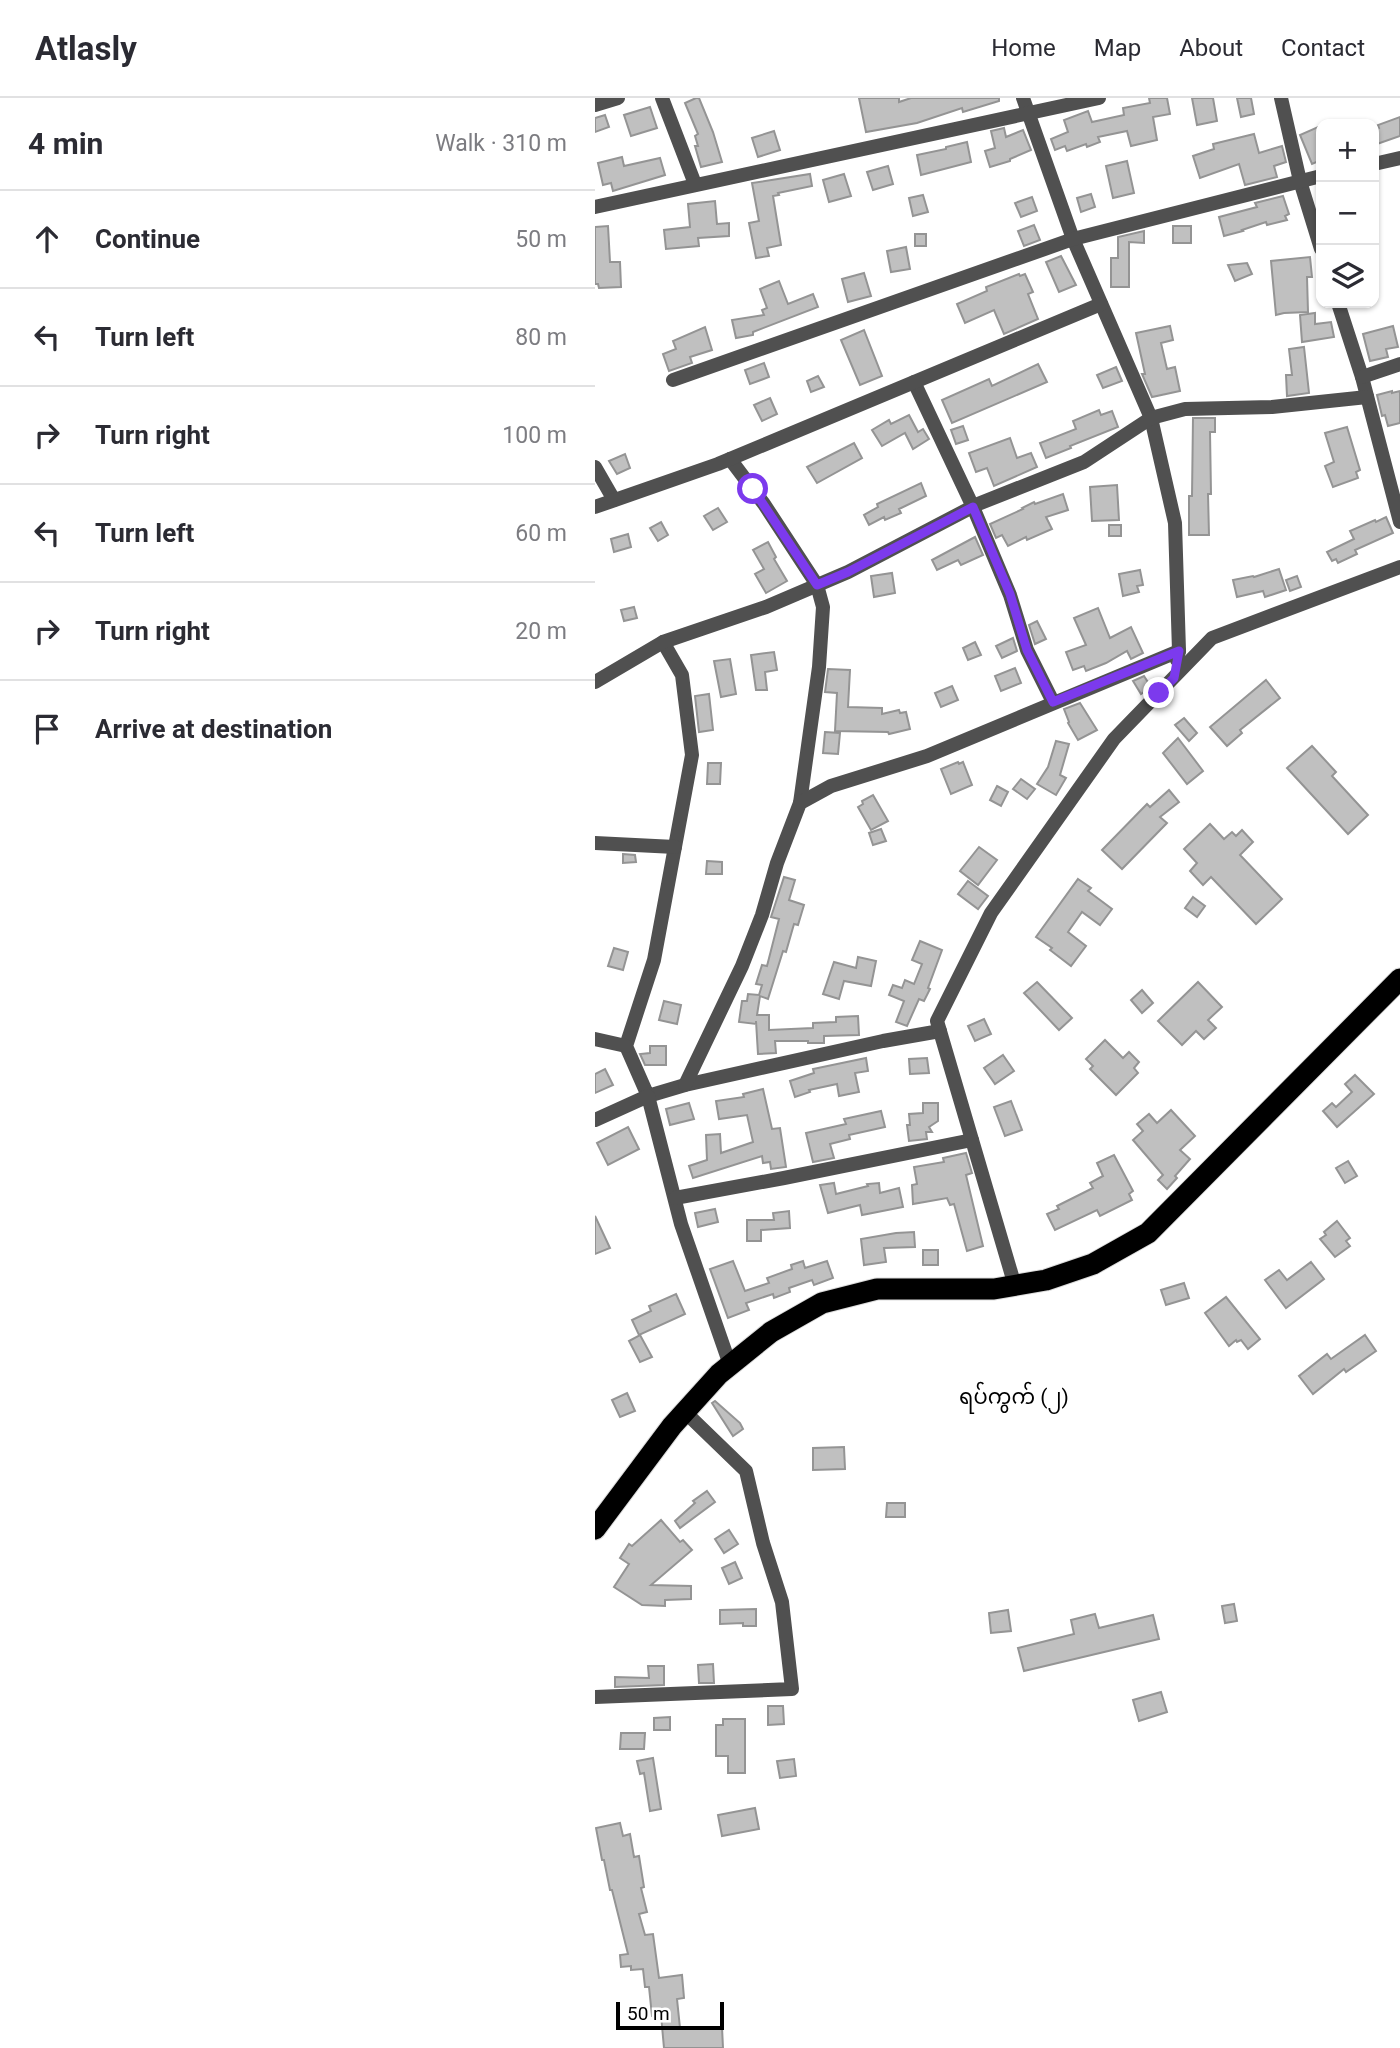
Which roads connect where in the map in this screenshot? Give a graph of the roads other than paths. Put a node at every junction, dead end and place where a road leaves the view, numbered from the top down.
1 (618, 98) edge
2 (662, 98) edge
3 (1023, 98) edge
4 (1099, 98) edge
5 (1281, 98) edge
6 (595, 104) edge
7 (1029, 114) junction
8 (1400, 158) edge
9 (1379, 163) edge
10 (1316, 177) edge
11 (1300, 181) junction
12 (695, 184) junction
13 (595, 207) edge
14 (1073, 239) junction
15 (1320, 245) edge
16 (1101, 304) junction
17 (1340, 308) edge
18 (1400, 364) edge
19 (1362, 377) junction
20 (673, 380) dead end
21 (914, 382) junction
22 (1367, 397) junction
23 (1151, 418) junction
24 (730, 458) junction
25 (595, 467) edge
26 (614, 500) junction
27 (595, 507) edge
28 (973, 507) junction
29 (1400, 522) edge
30 (1400, 567) edge
31 (817, 585) junction
32 (663, 642) junction
33 (1179, 651) junction
34 (1174, 678) junction
35 (595, 682) edge
36 (1053, 702) junction
37 (800, 803) junction
38 (595, 844) edge
39 (675, 847) junction
40 (1400, 979) edge
41 (940, 1031) junction
42 (595, 1039) edge
43 (626, 1046) junction
44 (685, 1085) junction
45 (648, 1096) junction
46 (595, 1120) edge
47 (972, 1140) junction
48 (675, 1198) junction
49 (1015, 1286) junction
50 (730, 1365) junction
51 (685, 1412) junction
52 (595, 1529) edge
53 (595, 1697) edge

1 - 6 street
2 - 12 street
3 - 7 street
4 - 7 street
5 - 11 street
7 - 12 street
7 - 14 street
8 - 9 street
10 - 11 street
11 - 14 street
11 - 15 street
12 - 13 street
14 - 16 street
14 - 20 street
16 - 21 street
16 - 23 street
17 - 19 street
18 - 19 street
19 - 22 street
21 - 24 street
21 - 28 street
22 - 23 street
22 - 29 street
23 - 28 street
23 - 33 street
24 - 26 street
24 - 31 street
25 - 26 street
26 - 27 street
28 - 31 street
28 - 36 street
30 - 34 street
31 - 32 street
31 - 37 street
32 - 35 street
32 - 39 street
33 - 34 street
33 - 36 street
34 - 41 street
36 - 37 street
37 - 44 street
38 - 39 street
39 - 43 street
40 - 49 highway
41 - 44 street
41 - 47 street
42 - 43 street
43 - 45 street
44 - 45 street
45 - 46 street
45 - 48 street
47 - 48 street
47 - 49 street
48 - 50 street
49 - 50 highway
50 - 51 highway
51 - 52 highway
51 - 53 street

